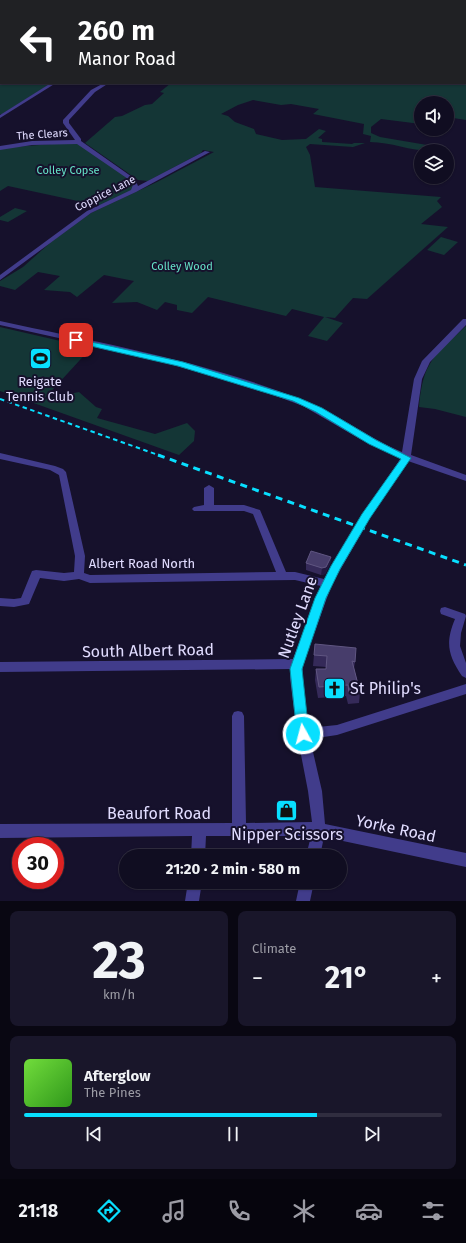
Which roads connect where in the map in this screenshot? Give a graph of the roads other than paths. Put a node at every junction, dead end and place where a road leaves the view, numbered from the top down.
1 (52, 84) edge
2 (105, 84) edge
3 (0, 117) edge
4 (78, 142) junction
5 (0, 148) edge
6 (207, 152) dead end
7 (134, 191) junction
8 (0, 278) edge
9 (466, 320) edge
10 (0, 323) edge
11 (0, 456) edge
12 (406, 458) junction
13 (466, 478) edge
14 (209, 488) dead end
15 (209, 508) junction
16 (197, 509) dead end
17 (79, 575) junction
18 (282, 575) junction
19 (327, 584) junction
20 (0, 602) edge
21 (445, 611) dead end
22 (464, 618) edge
23 (297, 664) junction
24 (0, 667) edge
25 (466, 673) edge
26 (466, 689) edge
27 (238, 716) dead end
28 (303, 734) junction
29 (199, 830) junction
30 (239, 830) junction
31 (0, 831) edge
32 (318, 834) junction
33 (198, 849) edge
34 (315, 849) edge
35 (466, 860) edge
36 (194, 889) edge
37 (306, 889) edge
38 (192, 901) edge
39 (303, 901) edge

1 - 3 street
2 - 4 street
4 - 5 street, The Clears
4 - 7 street, The Clears
6 - 7 street, Coppice Lane
7 - 8 street, Coppice Lane
9 - 12 street
10 - 12 street
11 - 17 street, Albert Road North
12 - 13 street
12 - 19 street, Nutley Lane
14 - 15 street
15 - 16 street
15 - 18 street
17 - 18 street, Albert Road North
17 - 20 street
18 - 19 street, Albert Road North
19 - 23 street, Nutley Lane
21 - 22 street
22 - 25 street
23 - 24 street, South Albert Road
23 - 28 street, Nutley Lane
26 - 28 street
27 - 30 street
28 - 32 street, Nutley Lane
29 - 30 street, Beaufort Road
29 - 31 street, Beaufort Road
29 - 33 street
30 - 32 street, Beaufort Road
32 - 34 street, Nutley Lane
32 - 35 street, Yorke Road
36 - 38 street
37 - 39 street

